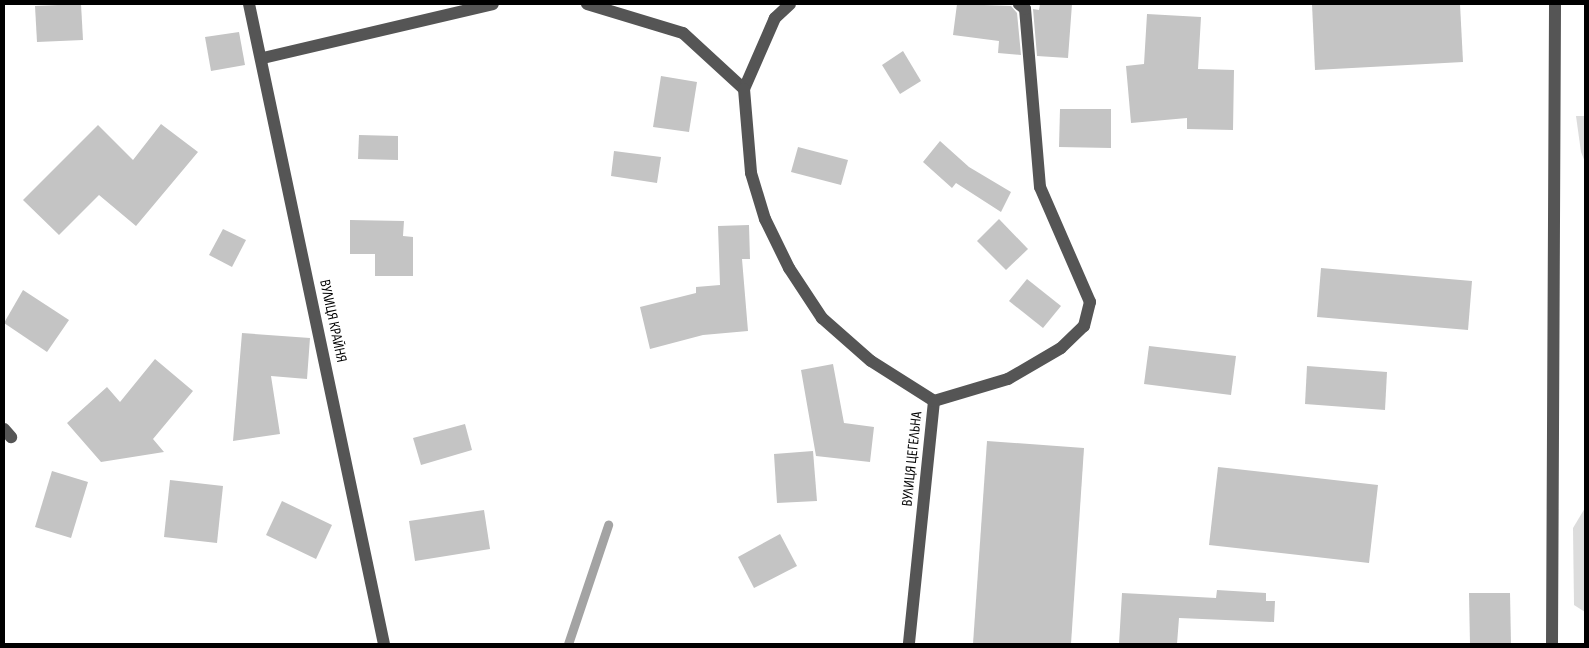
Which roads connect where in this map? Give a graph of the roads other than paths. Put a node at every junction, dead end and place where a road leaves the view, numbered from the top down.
1 (250, 4) edge
2 (493, 4) edge
3 (587, 4) edge
4 (790, 4) edge
5 (1019, 4) edge
6 (1555, 4) edge
7 (263, 58) junction
8 (744, 89) junction
9 (934, 401) junction
10 (384, 644) edge
11 (909, 644) edge
12 (1552, 644) edge

1 - 7 street, ВУЛИЦЯ КРАЙНЯ
2 - 7 street
3 - 8 street
4 - 8 street, ВУЛИЦЯ ЦЕГЕЛЬНА
5 - 9 street
6 - 12 street
7 - 10 street, ВУЛИЦЯ КРАЙНЯ
8 - 9 street, ВУЛИЦЯ ЦЕГЕЛЬНА
9 - 11 street, ВУЛИЦЯ ЦЕГЕЛЬНА

